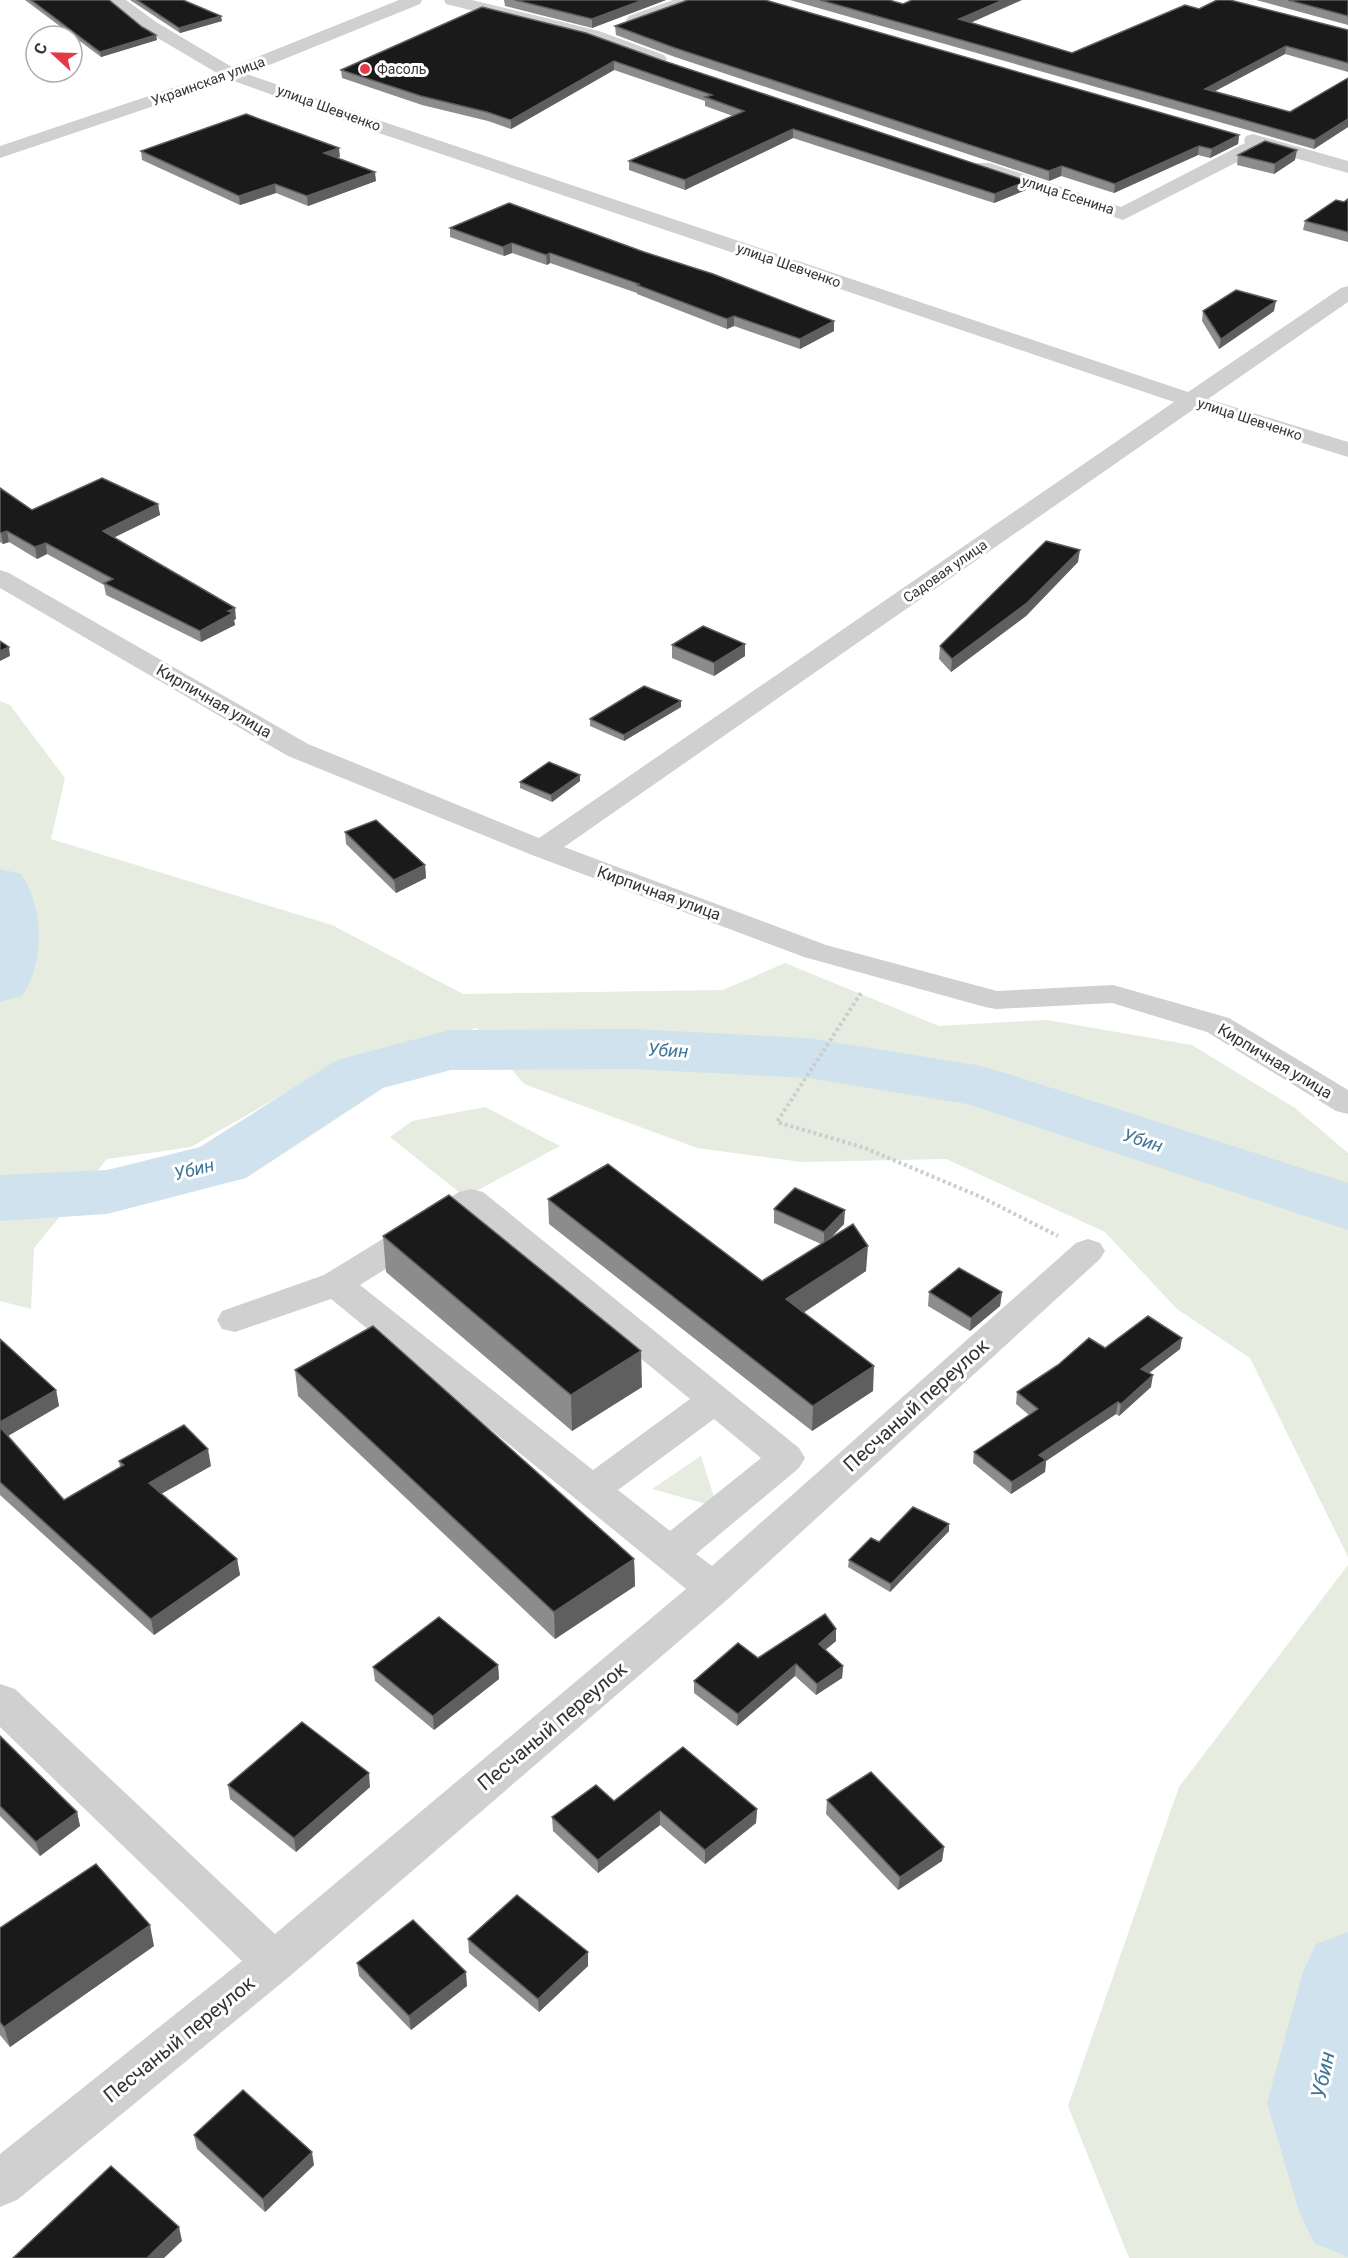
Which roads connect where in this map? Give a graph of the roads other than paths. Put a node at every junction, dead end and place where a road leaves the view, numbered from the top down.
1 (115, 0) edge
2 (414, 0) edge
3 (452, 0) edge
4 (688, 0) edge
5 (593, 35) junction
6 (679, 67) edge
7 (231, 74) junction
8 (1238, 135) edge
9 (1261, 142) junction
10 (0, 152) edge
11 (968, 162) edge
12 (1348, 167) edge
13 (1348, 292) edge
14 (1192, 401) junction
15 (1348, 450) edge
16 (0, 578) edge
17 (542, 849) junction
18 (1348, 1104) edge
19 (1088, 1251) road end
20 (336, 1284) junction
21 (235, 1320) dead end
22 (715, 1400) junction
23 (592, 1490) junction
24 (670, 1553) junction
25 (714, 1588) junction
26 (0, 1701) edge
27 (274, 1962) junction
28 (0, 2184) edge

1 - 7 street, улица Шевченко
2 - 7 street, Украинская улица
3 - 5 street
4 - 5 street
5 - 6 street
7 - 10 street, Украинская улица
7 - 14 street, улица Шевченко
8 - 9 street
9 - 11 street, улица Есенина
9 - 12 street
13 - 14 street, Садовая улица
14 - 15 street, улица Шевченко
14 - 17 street, Садовая улица
16 - 17 street, Кирпичная улица
17 - 18 street, Кирпичная улица
19 - 25 street, Песчаный переулок
20 - 21 street
20 - 22 street
20 - 23 street
22 - 23 street
22 - 24 street
23 - 24 street
24 - 25 street
25 - 27 street, Песчаный переулок
26 - 27 street
27 - 28 street, Песчаный переулок

